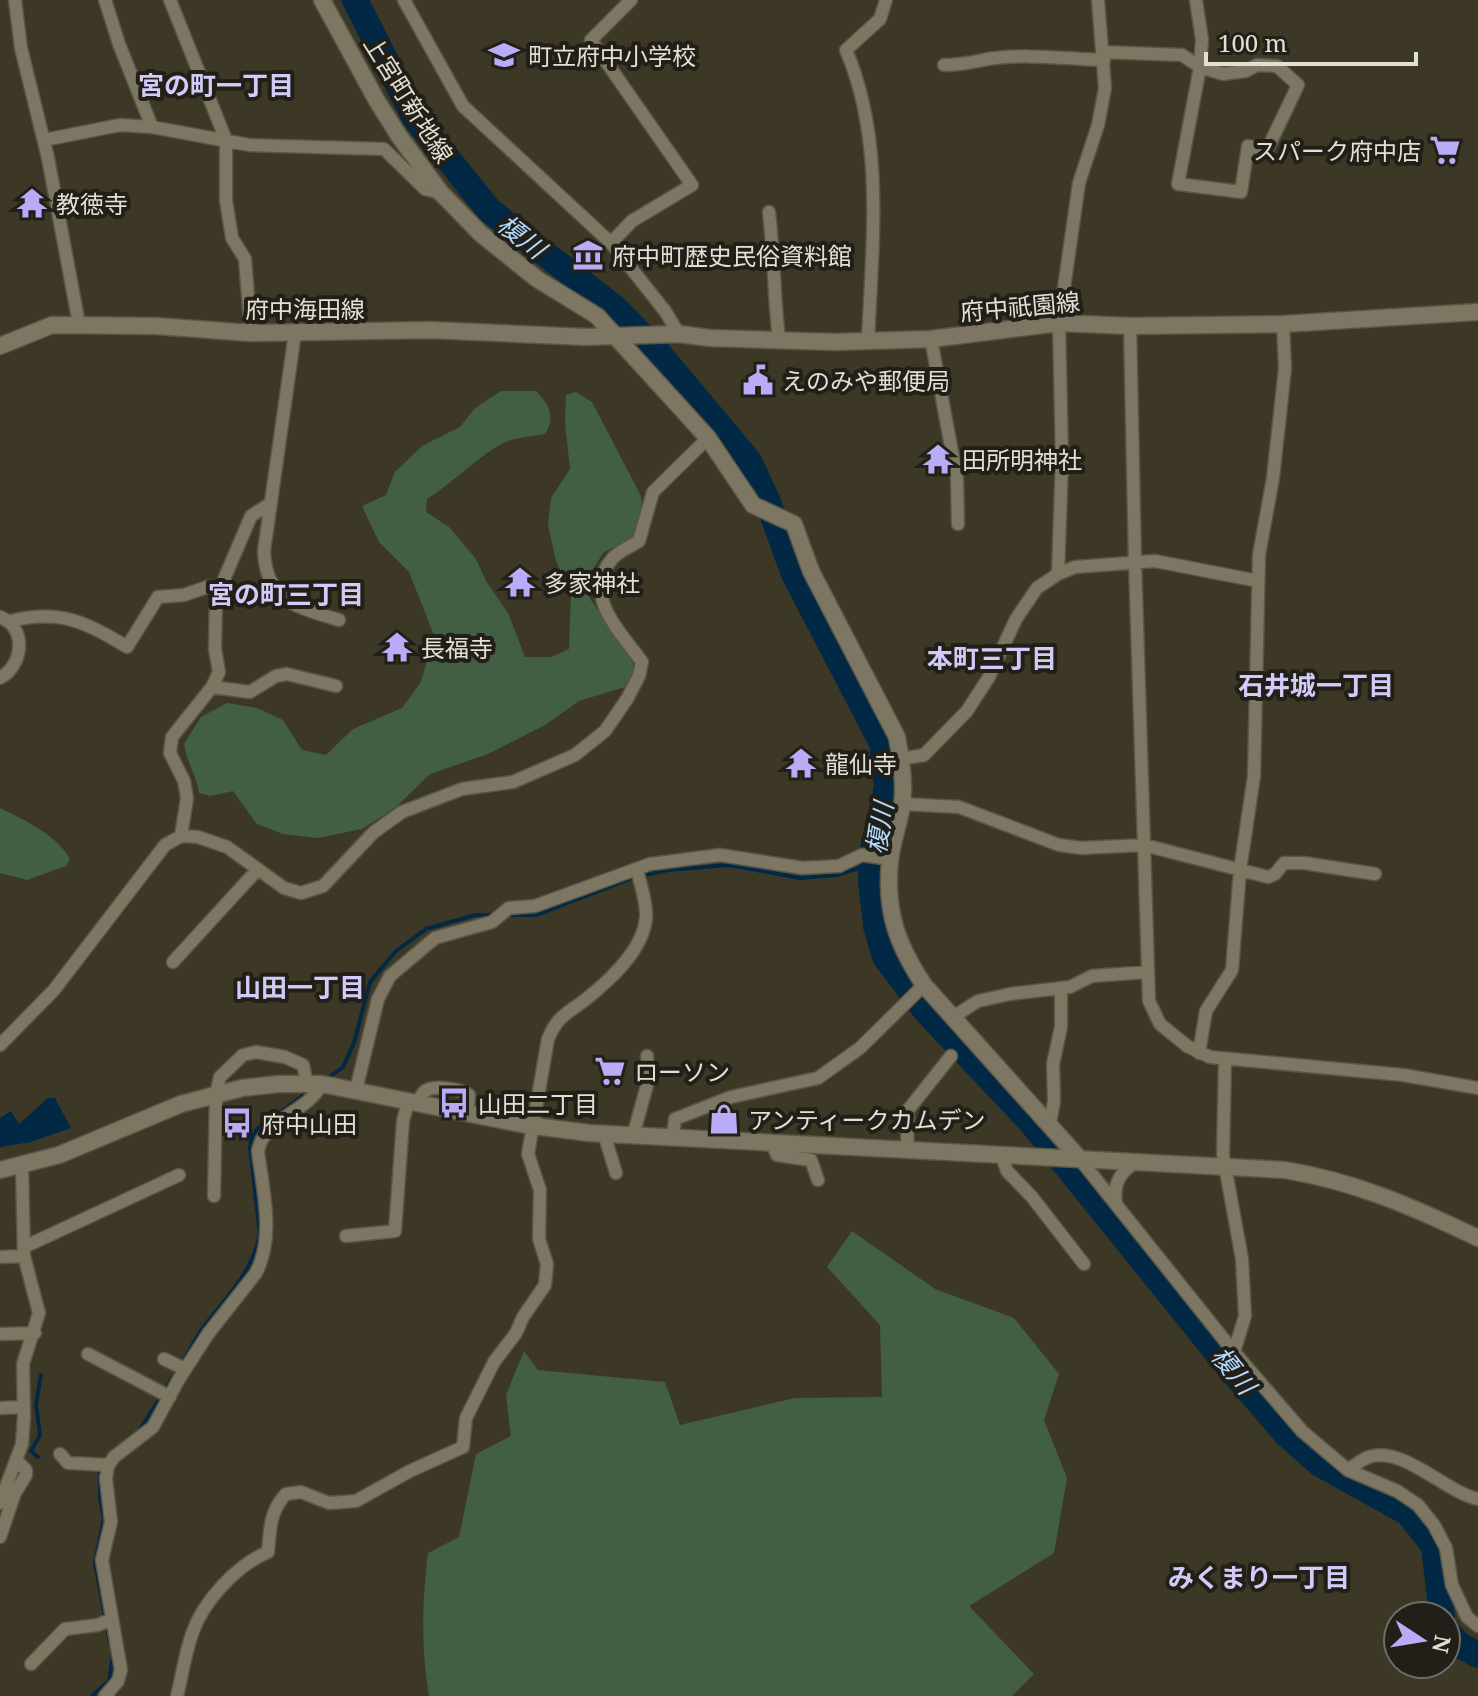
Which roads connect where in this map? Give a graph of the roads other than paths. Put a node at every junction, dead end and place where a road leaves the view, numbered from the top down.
1 (15, 0) edge
2 (105, 0) edge
3 (170, 0) edge
4 (322, 0) edge
5 (404, 0) edge
6 (631, 0) edge
7 (886, 0) edge
8 (1098, 0) edge
9 (1196, 0) edge
10 (1104, 56) junction
11 (944, 65) dead end
12 (1200, 67) junction
13 (152, 127) junction
14 (44, 140) junction
15 (226, 140) junction
16 (441, 193) junction
17 (769, 212) dead end
18 (611, 243) junction
19 (1478, 312) edge
20 (1059, 323) junction
21 (79, 324) junction
22 (1283, 324) junction
23 (1130, 326) junction
24 (251, 333) junction
25 (295, 333) junction
26 (679, 334) junction
27 (623, 336) junction
28 (931, 339) junction
29 (779, 340) junction
30 (1, 341) edge
31 (868, 341) junction
32 (708, 438) junction
33 (271, 503) junction
34 (958, 524) dead end
35 (1135, 561) junction
36 (1058, 574) junction
37 (1258, 581) junction
38 (221, 588) junction
39 (6, 619) edge
40 (339, 620) dead end
41 (0, 678) edge
42 (336, 686) dead end
43 (212, 687) junction
44 (901, 759) junction
45 (902, 804) junction
46 (181, 836) junction
47 (1144, 845) junction
48 (890, 859) junction
49 (258, 869) junction
50 (637, 869) junction
51 (1240, 870) junction
52 (1375, 874) dead end
53 (173, 962) dead end
54 (1148, 972) junction
55 (924, 985) junction
56 (1061, 988) junction
57 (953, 1017) junction
58 (0, 1045) edge
59 (1199, 1053) junction
60 (647, 1056) dead end
61 (951, 1056) dead end
62 (1225, 1059) junction
63 (314, 1084) junction
64 (1478, 1088) edge
65 (356, 1090) junction
66 (216, 1094) junction
67 (413, 1103) junction
68 (1050, 1123) junction
69 (532, 1126) junction
70 (604, 1134) junction
71 (633, 1136) junction
72 (673, 1138) junction
73 (772, 1143) junction
74 (907, 1150) junction
75 (1001, 1154) junction
76 (1075, 1158) junction
77 (1140, 1161) junction
78 (22, 1166) junction
79 (1225, 1166) junction
80 (0, 1170) edge
81 (616, 1173) dead end
82 (179, 1175) dead end
83 (818, 1180) dead end
84 (214, 1196) dead end
85 (1116, 1205) junction
86 (346, 1236) dead end
87 (1478, 1238) edge
88 (24, 1252) junction
89 (0, 1257) edge
90 (1084, 1264) dead end
91 (35, 1333) junction
92 (0, 1334) edge
93 (1234, 1352) junction
94 (88, 1354) dead end
95 (168, 1361) dead end
96 (185, 1368) junction
97 (165, 1394) junction
98 (24, 1407) junction
99 (0, 1408) edge
100 (60, 1454) dead end
101 (17, 1461) junction
102 (108, 1465) junction
103 (1348, 1470) junction
104 (3, 1488) edge
105 (1478, 1499) edge
106 (0, 1503) edge
107 (0, 1537) edge
108 (112, 1620) junction
109 (1478, 1626) edge
110 (31, 1664) dead end
111 (105, 1696) edge
112 (177, 1696) edge

1 - 14 street
2 - 13 street
3 - 15 street
4 - 16 street, 上宮町新地線
5 - 18 street
6 - 18 street
7 - 31 street
8 - 10 street
9 - 12 street
10 - 11 street
10 - 12 street
10 - 20 street
12 - 12 street
13 - 14 street
13 - 15 street
14 - 21 street
15 - 16 street
15 - 24 street
16 - 27 street, 上宮町新地線
17 - 29 street
18 - 26 street
19 - 22 street, 府中祇園線
20 - 23 street, 府中祇園線
20 - 28 street, 府中祇園線
20 - 36 street
21 - 24 street, 府中海田線
21 - 30 street, 府中海田線
22 - 23 street, 府中祇園線
22 - 37 street
23 - 35 street
24 - 25 street, 府中海田線
25 - 27 street, 府中海田線
25 - 33 street
26 - 27 street, 府中祇園線
26 - 29 street, 府中祇園線
27 - 32 street, 上宮町新地線
28 - 31 street, 府中祇園線
28 - 34 street
29 - 31 street, 府中祇園線
32 - 44 street, 上宮町新地線
32 - 49 street
33 - 38 street
33 - 40 street
35 - 36 street
35 - 37 street
35 - 47 street
36 - 44 street
37 - 51 street
38 - 39 street
38 - 43 street
39 - 41 street
42 - 43 street
43 - 46 street
44 - 45 street, 上宮町新地線
45 - 47 street
45 - 48 street, 上宮町新地線
46 - 49 street
46 - 58 street
47 - 51 street
47 - 54 street
48 - 50 street
48 - 55 street, 上宮町新地線
49 - 53 street
50 - 65 street
50 - 69 street
51 - 52 street
51 - 59 street
54 - 56 street
54 - 59 street
55 - 57 street, 上宮町新地線
55 - 72 street
56 - 57 street
56 - 68 street
57 - 68 street, 上宮町新地線
59 - 62 street
60 - 71 street
61 - 74 street
62 - 64 street
62 - 79 street
63 - 65 street
63 - 66 street
63 - 66 street
63 - 96 street
65 - 67 street
66 - 78 street
66 - 84 street
67 - 69 street
67 - 86 street
68 - 76 street, 上宮町新地線
69 - 70 street
69 - 112 street
70 - 71 street
70 - 81 street
71 - 72 street
72 - 73 street
73 - 74 street
73 - 83 street
74 - 75 street
75 - 76 street
75 - 90 street
76 - 77 street
76 - 85 street
77 - 79 street
77 - 85 street
78 - 80 street
78 - 88 street
79 - 87 street
79 - 93 street
82 - 88 street
85 - 93 street
88 - 89 street
88 - 91 street
91 - 92 street
91 - 98 street
93 - 103 street
94 - 97 street
95 - 96 street
96 - 97 street
97 - 102 street
98 - 99 street
98 - 101 street
100 - 102 street
101 - 104 street
101 - 107 street
102 - 108 street
103 - 105 street
103 - 109 street
104 - 106 street
108 - 110 street
108 - 111 street

